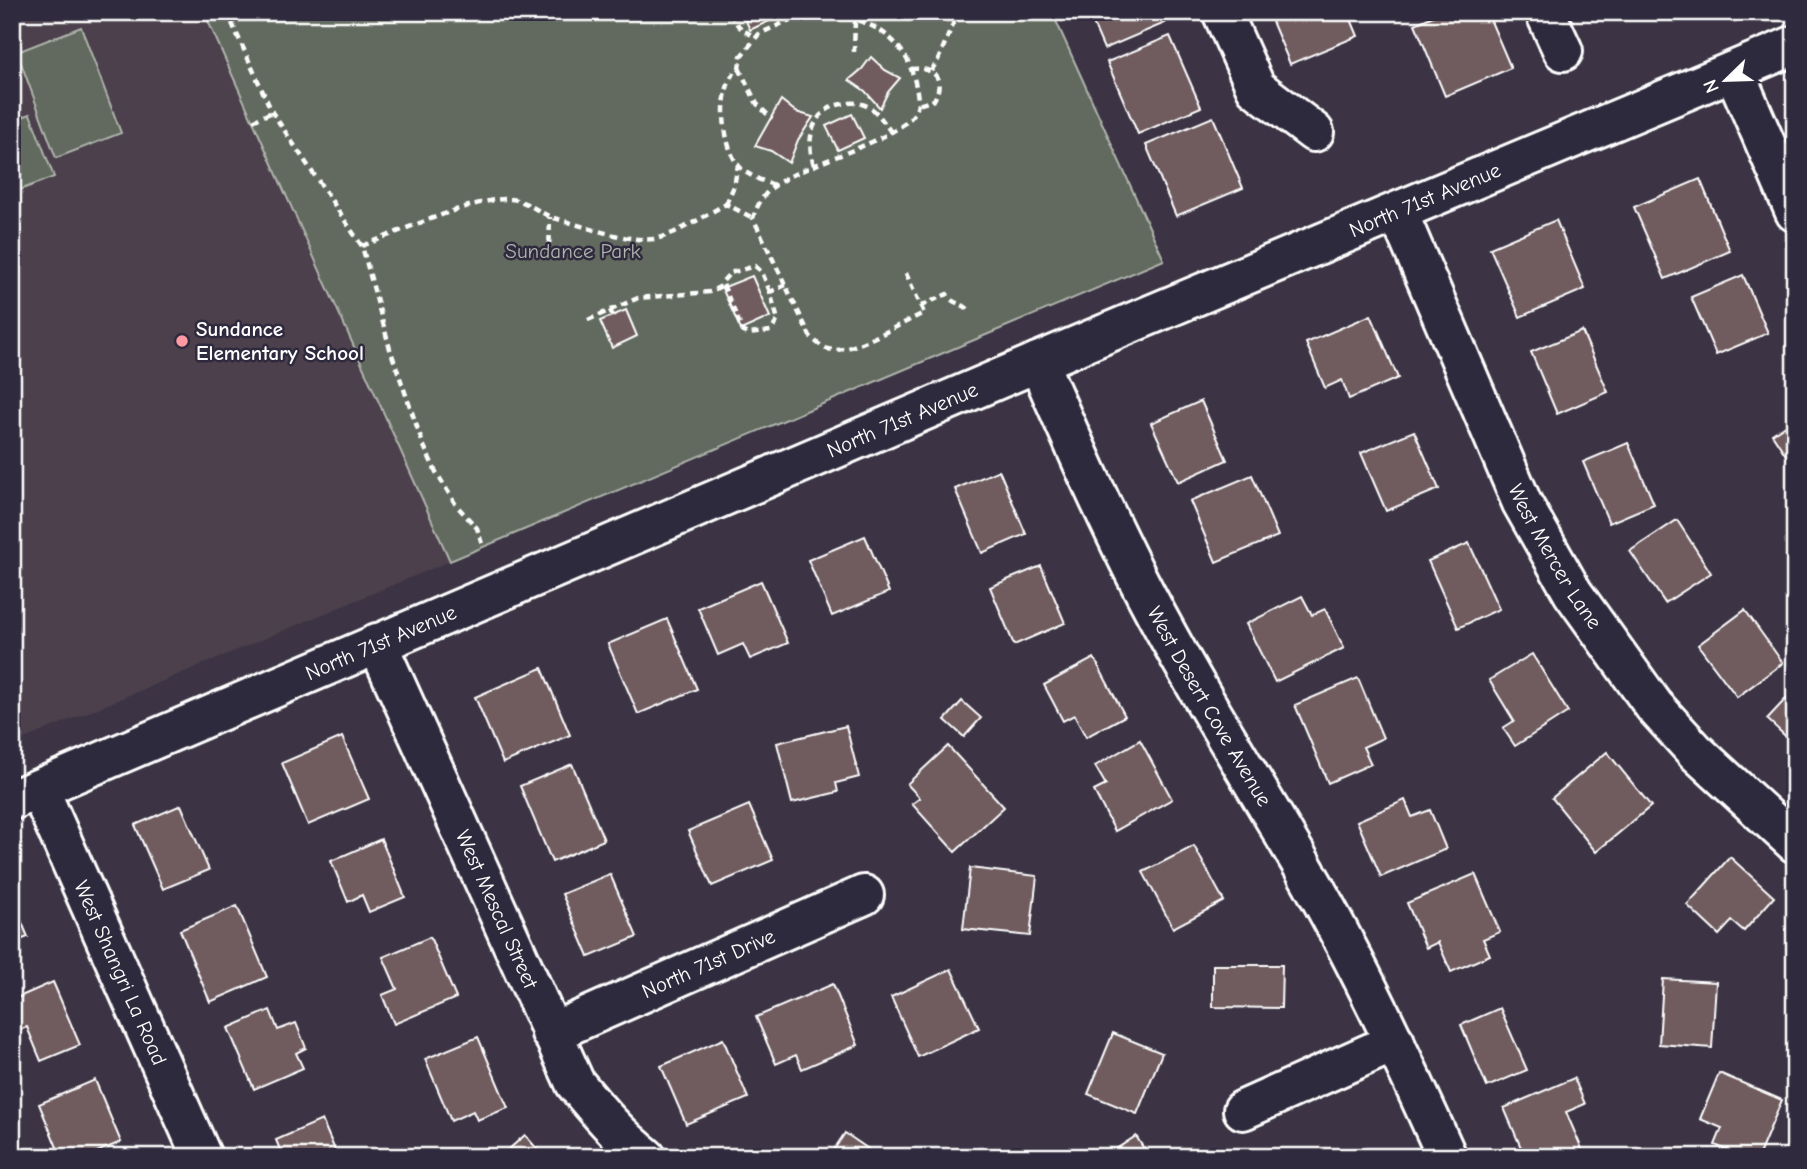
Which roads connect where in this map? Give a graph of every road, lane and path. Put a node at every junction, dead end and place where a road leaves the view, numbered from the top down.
1 (227, 12) edge
2 (732, 12) edge
3 (958, 12) edge
4 (1222, 12) edge
5 (1545, 12) edge
6 (804, 13) edge
7 (855, 20) junction
8 (757, 37) junction
9 (1795, 45) edge
10 (1563, 51) dead end
11 (854, 52) dead end
12 (739, 68) junction
13 (911, 69) junction
14 (931, 71) junction
15 (1734, 71) junction
16 (918, 105) junction
17 (272, 112) junction
18 (772, 119) dead end
19 (253, 121) dead end
20 (891, 132) junction
21 (1314, 132) dead end
22 (738, 165) junction
23 (814, 165) junction
24 (774, 185) junction
25 (726, 204) junction
26 (1795, 212) edge
27 (1398, 213) junction
28 (550, 216) junction
29 (753, 218) junction
30 (362, 246) junction
31 (549, 255) dead end
32 (904, 269) dead end
33 (723, 285) junction
34 (786, 285) junction
35 (770, 292) junction
36 (921, 306) junction
37 (610, 310) junction
38 (969, 310) dead end
39 (613, 316) dead end
40 (588, 320) dead end
41 (1038, 362) junction
42 (483, 547) dead end
43 (377, 643) junction
44 (25, 794) edge
45 (1795, 843) edge
46 (864, 895) dead end
47 (551, 1033) junction
48 (1395, 1042) junction
49 (1243, 1110) dead end
50 (202, 1157) edge
51 (646, 1157) edge
52 (1447, 1157) edge

1 - 17 path
2 - 8 path
3 - 14 path
4 - 21 street
5 - 10 street
6 - 7 path
6 - 8 path
7 - 11 path
7 - 13 path
8 - 12 path
9 - 15 street, North 71st Avenue
12 - 18 path
12 - 22 path
13 - 14 path
13 - 16 path
14 - 16 path
15 - 26 street
15 - 27 street, North 71st Avenue
16 - 20 path
17 - 19 path
17 - 30 path
20 - 23 path
20 - 23 path
22 - 24 path
22 - 25 path
23 - 24 path
24 - 29 path
25 - 28 path
25 - 29 path
27 - 41 street, North 71st Avenue
27 - 45 street, West Mercer Lane
28 - 30 path
28 - 31 path
29 - 34 path
30 - 42 path
32 - 36 path
33 - 35 path
33 - 35 path
33 - 37 path
34 - 35 path
34 - 36 path
36 - 38 path
37 - 39 path
37 - 40 path
41 - 43 street, North 71st Avenue
41 - 48 street, West Desert Cove Avenue
43 - 44 street, North 71st Avenue
43 - 47 street, West Mescal Street
44 - 50 street, West Shangri La Road
46 - 47 street, North 71st Drive
47 - 51 street, West Mescal Street
48 - 49 street
48 - 52 street, West Desert Cove Avenue

